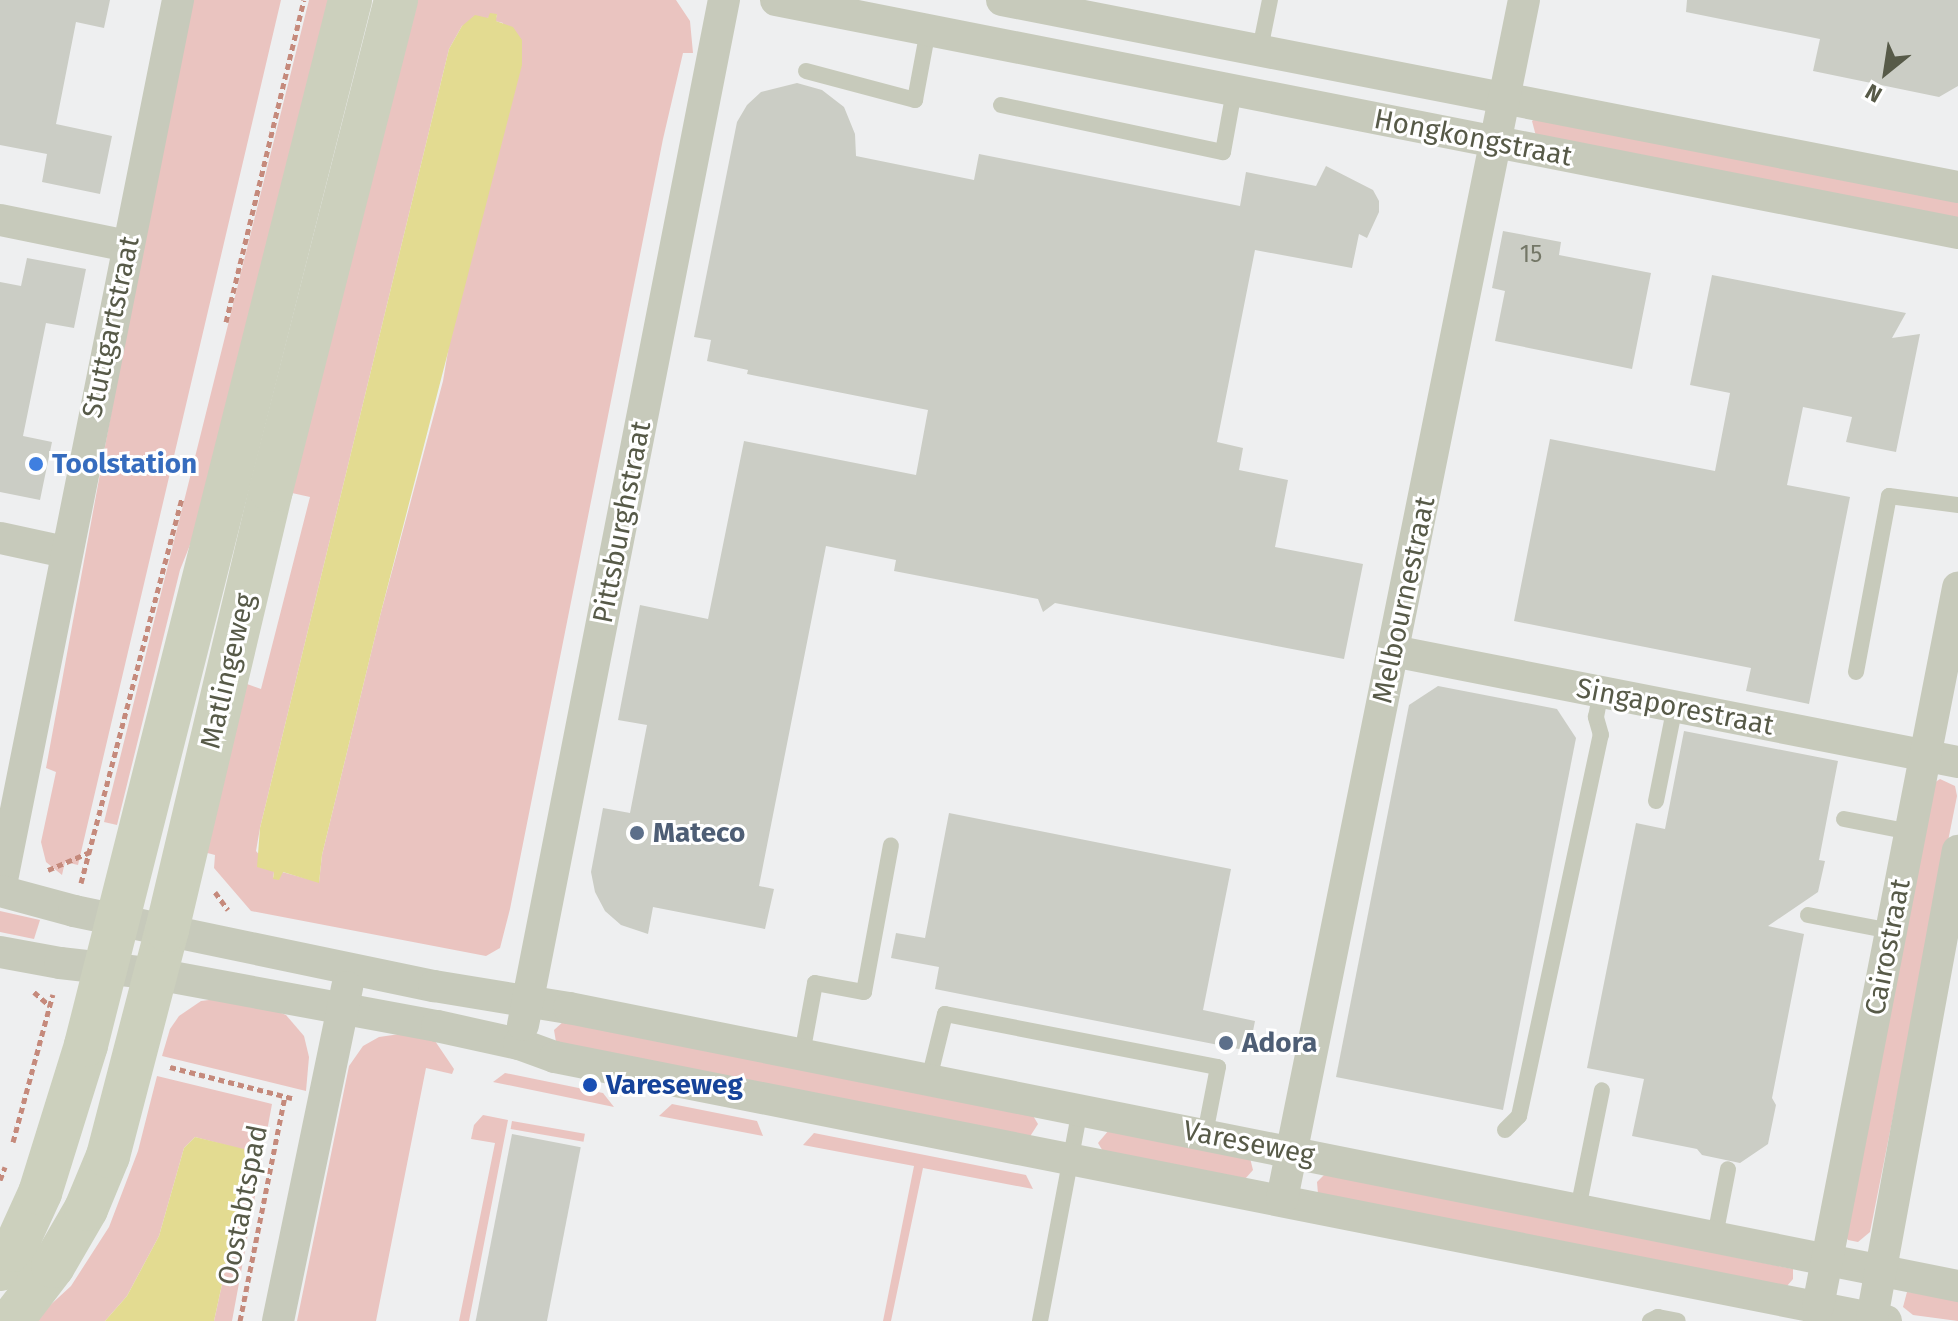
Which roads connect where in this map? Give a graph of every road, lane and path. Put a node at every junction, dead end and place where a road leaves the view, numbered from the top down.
1 (178, 0) edge
2 (304, 0) edge
3 (350, 0) edge
4 (396, 0) edge
5 (724, 0) edge
6 (776, 0) edge
7 (1001, 0) edge
8 (1270, 0) edge
9 (1524, 0) edge
10 (928, 30) junction
11 (989, 43) junction
12 (1260, 49) junction
13 (806, 71) dead end
14 (1234, 91) junction
15 (1507, 96) junction
16 (1001, 105) dead end
17 (1498, 143) junction
18 (1958, 187) edge
19 (0, 220) edge
20 (1958, 233) edge
21 (128, 246) junction
22 (226, 324) dead end
23 (184, 491) dead end
24 (1958, 505) edge
25 (0, 538) edge
26 (65, 552) junction
27 (1958, 588) edge
28 (1393, 651) junction
29 (1856, 672) dead end
30 (1601, 692) junction
31 (1675, 706) junction
32 (1925, 756) junction
33 (1958, 762) edge
34 (1656, 801) dead end
35 (1844, 819) dead end
36 (1910, 832) junction
37 (891, 845) dead end
38 (1958, 851) edge
39 (0, 891) edge
40 (74, 911) junction
41 (1808, 915) dead end
42 (120, 920) junction
43 (167, 930) junction
44 (1891, 931) junction
45 (0, 952) edge
46 (60, 963) junction
47 (106, 968) junction
48 (351, 968) junction
49 (156, 974) junction
50 (527, 1004) junction
51 (343, 1008) junction
52 (41, 1034) junction
53 (519, 1044) junction
54 (86, 1045) junction
55 (802, 1054) junction
56 (134, 1057) junction
57 (929, 1079) junction
58 (1602, 1090) dead end
59 (285, 1096) junction
60 (323, 1103) junction
61 (1080, 1109) junction
62 (1505, 1130) dead end
63 (1205, 1134) junction
64 (11, 1148) dead end
65 (1292, 1152) junction
66 (1071, 1157) junction
67 (8, 1162) dead end
68 (1728, 1169) dead end
69 (0, 1180) edge
70 (1282, 1199) junction
71 (1578, 1209) junction
72 (1715, 1236) junction
73 (1828, 1259) junction
74 (0, 1269) edge
75 (1881, 1271) junction
76 (1958, 1286) edge
77 (1809, 1310) edge
78 (1879, 1320) edge
79 (11, 1321) edge
80 (240, 1321) edge
81 (278, 1321) edge
82 (1040, 1321) edge
83 (1650, 1321) edge
84 (1678, 1321) edge

1 - 21 street, Stuttgartstraat
2 - 22 path
3 - 42 main road, Matlingeweg
4 - 43 main road, Matlingeweg
5 - 50 street, Pittsburghstraat
6 - 10 street, Hongkongstraat
7 - 11 street, Hongkongstraat
7 - 12 street, Hongkongstraat
8 - 12 lane
9 - 15 street, Melbournestraat
10 - 11 street, Hongkongstraat
10 - 13 lane
11 - 14 street, Hongkongstraat
12 - 15 street, Hongkongstraat
14 - 16 lane
14 - 17 street, Hongkongstraat
15 - 17 street, Melbournestraat
15 - 18 street, Hongkongstraat
17 - 20 street, Hongkongstraat
17 - 28 street, Melbournestraat
19 - 21 street
21 - 26 street, Stuttgartstraat
23 - 40 path
24 - 29 lane
25 - 26 street
26 - 39 street, Stuttgartstraat
27 - 32 street, Cairostraat
28 - 30 street, Singaporestraat
28 - 65 street, Melbournestraat
30 - 31 street, Singaporestraat
30 - 62 lane
31 - 32 street, Singaporestraat
31 - 34 lane
32 - 33 street, Singaporestraat
32 - 36 street, Cairostraat
35 - 36 lane
36 - 44 street, Cairostraat
37 - 55 lane
38 - 75 street, Cairostraat
39 - 40 street, Vareseweg
40 - 42 street, Vareseweg
41 - 44 lane
42 - 43 street, Vareseweg
42 - 47 main road, Matlingeweg
43 - 48 street, Vareseweg
43 - 49 main road, Matlingeweg
44 - 73 street, Cairostraat
45 - 46 street, Vareseweg
46 - 47 street, Vareseweg
46 - 52 path
47 - 49 street, Vareseweg
47 - 54 main road, Matlingeweg
48 - 50 street, Vareseweg
48 - 51 street
49 - 51 street, Vareseweg
49 - 56 main road, Matlingeweg
50 - 53 street, Pittsburghstraat
50 - 55 street, Vareseweg
51 - 53 street, Vareseweg
51 - 60 street
52 - 54 path
52 - 64 path
53 - 66 street, Vareseweg
54 - 74 main road, Matlingeweg
55 - 57 street, Vareseweg
56 - 59 path
56 - 79 main road, Matlingeweg
57 - 61 street, Vareseweg
57 - 63 lane
58 - 71 lane
59 - 60 path
59 - 80 path, Oostabtspad
60 - 81 street
61 - 63 street, Vareseweg
61 - 66 lane
63 - 65 street, Vareseweg
65 - 70 street, Melbournestraat
65 - 71 street, Vareseweg
66 - 70 street, Vareseweg
66 - 82 lane
67 - 69 path
68 - 72 lane
70 - 77 street, Vareseweg
71 - 72 street, Vareseweg
72 - 73 street, Vareseweg
73 - 75 street, Vareseweg
73 - 77 street, Cairostraat
75 - 76 street, Vareseweg
75 - 78 street, Cairostraat
77 - 78 street, Vareseweg
83 - 84 lane

